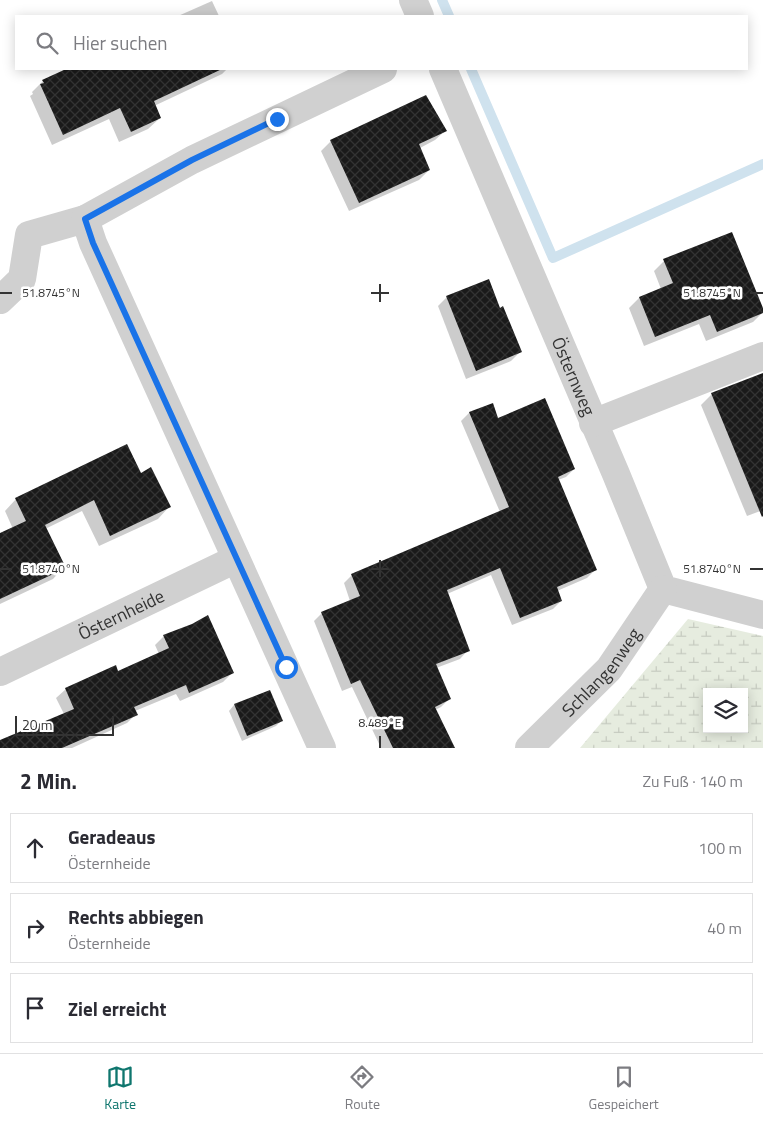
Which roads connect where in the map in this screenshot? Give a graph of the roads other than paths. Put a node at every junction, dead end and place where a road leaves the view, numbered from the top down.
1 (413, 0) edge
2 (420, 15) edge
3 (381, 70) edge
4 (443, 70) edge
5 (85, 219) junction
6 (0, 300) edge
7 (763, 356) edge
8 (593, 423) junction
9 (236, 559) junction
10 (663, 589) junction
11 (763, 615) edge
12 (2, 667) edge
13 (322, 748) edge
14 (529, 748) edge

1 - 2 street
3 - 5 street
4 - 8 street, Östernweg
5 - 6 street
5 - 9 street
7 - 8 street
8 - 10 street, Östernweg
9 - 12 street, Östernheide
9 - 13 street
10 - 11 street
10 - 14 street, Schlangenweg

